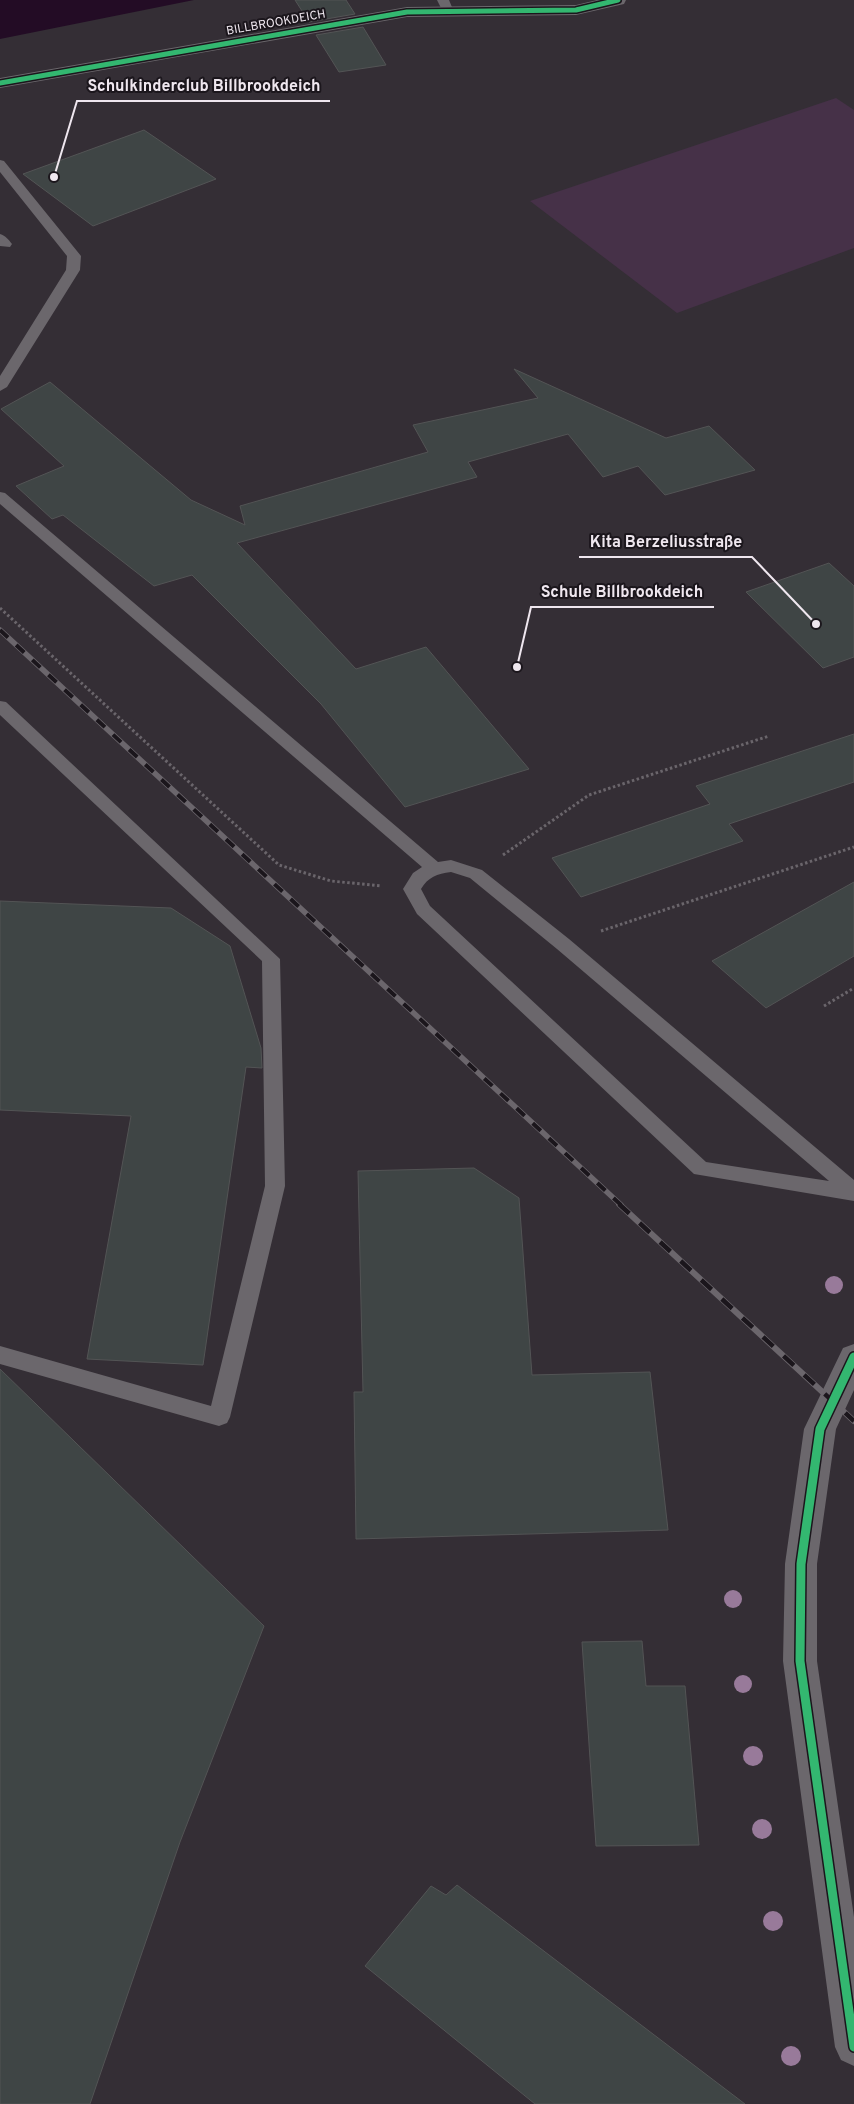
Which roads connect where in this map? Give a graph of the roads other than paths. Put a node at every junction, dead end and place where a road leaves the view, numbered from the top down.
1 (618, 0) edge
2 (445, 6) edge
3 (0, 83) edge
4 (0, 164) edge
5 (0, 387) edge
6 (0, 496) edge
7 (0, 706) edge
8 (434, 868) junction
9 (854, 1192) edge
10 (0, 1355) edge
11 (854, 1357) edge
12 (854, 2046) edge

1 - 2 street, BILLBROOKDEICH
2 - 3 street, BILLBROOKDEICH
4 - 5 lane
6 - 8 lane
7 - 10 lane
8 - 9 lane
8 - 9 lane
11 - 12 street

